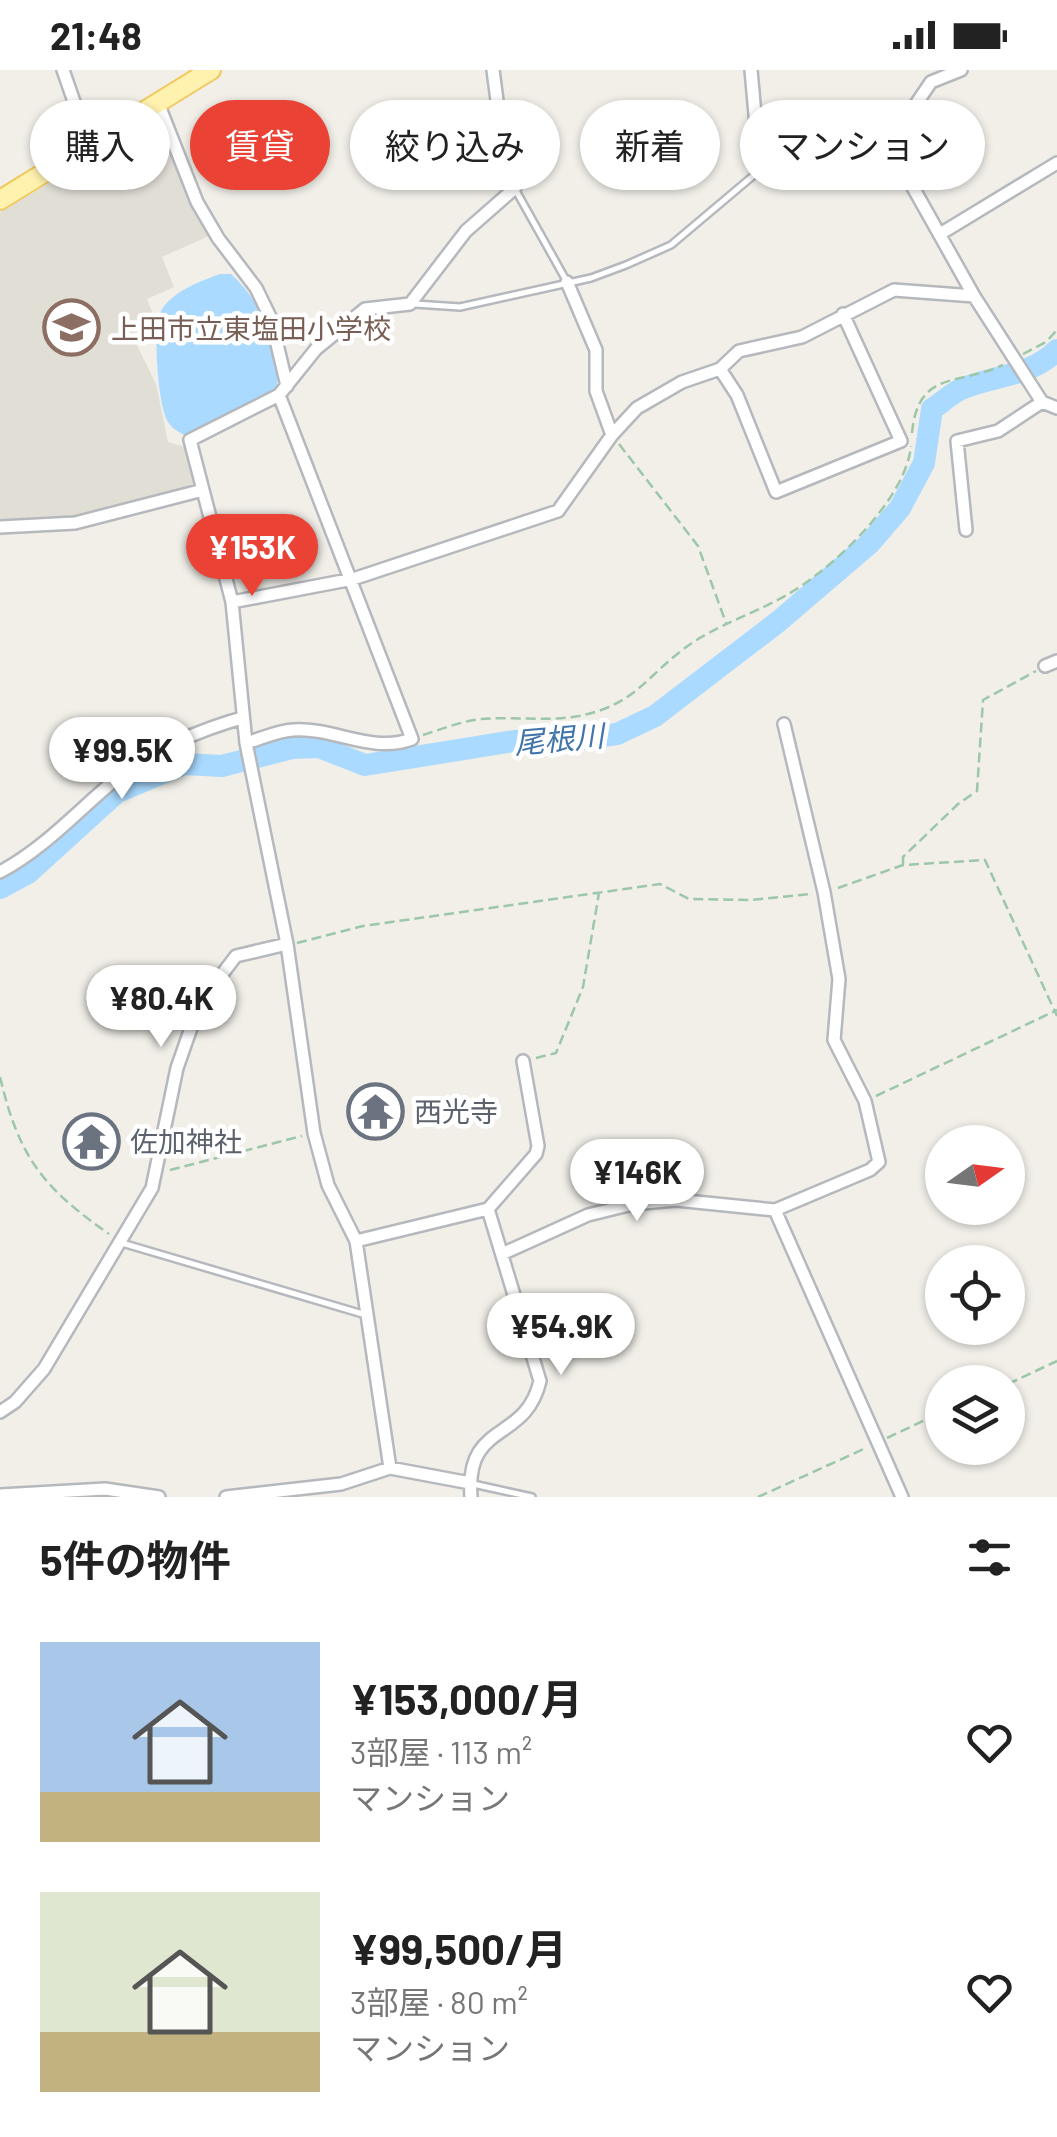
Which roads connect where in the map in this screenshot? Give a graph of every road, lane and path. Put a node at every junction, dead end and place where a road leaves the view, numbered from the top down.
1 (62, 70) edge
2 (211, 70) edge
3 (494, 70) edge
4 (751, 70) edge
5 (961, 70) edge
6 (73, 100) edge
7 (164, 100) edge
8 (497, 100) edge
9 (754, 100) edge
10 (919, 100) edge
11 (170, 135) edge
12 (1057, 163) edge
13 (30, 181) edge
14 (740, 187) edge
15 (513, 190) edge
16 (516, 190) edge
17 (913, 190) edge
18 (0, 200) edge
19 (940, 234) junction
20 (567, 282) junction
21 (974, 296) junction
22 (410, 304) junction
23 (844, 314) junction
24 (1057, 330) edge
25 (1016, 361) junction
26 (720, 368) junction
27 (283, 391) junction
28 (1042, 402) junction
29 (1057, 408) edge
30 (612, 435) junction
31 (203, 490) junction
32 (0, 527) edge
33 (966, 530) dead end
34 (353, 579) junction
35 (232, 602) junction
36 (726, 623) junction
37 (1051, 664) edge
38 (242, 718) junction
39 (784, 724) dead end
40 (412, 738) junction
41 (248, 753) junction
42 (903, 865) junction
43 (0, 872) edge
44 (600, 892) junction
45 (824, 892) junction
46 (287, 944) junction
47 (1056, 1012) edge
48 (522, 1061) joint
49 (0, 1077) edge
50 (865, 1101) junction
51 (314, 1133) junction
52 (157, 1173) junction
53 (488, 1209) junction
54 (774, 1210) junction
55 (356, 1241) junction
56 (120, 1242) junction
57 (504, 1253) junction
58 (367, 1316) junction
59 (1057, 1361) edge
60 (1025, 1376) edge
61 (0, 1412) edge
62 (925, 1420) edge
63 (875, 1444) junction
64 (390, 1468) junction
65 (471, 1490) edge
66 (0, 1495) edge
67 (159, 1497) edge
68 (226, 1497) edge
69 (532, 1497) edge
70 (758, 1497) edge
71 (902, 1497) edge

1 - 6 street
2 - 7 main road
3 - 8 street
4 - 9 street
5 - 10 street
11 - 27 street
12 - 19 street
13 - 18 main road
14 - 20 lane
15 - 22 street
16 - 20 lane
17 - 19 street
19 - 21 street
20 - 22 lane
20 - 30 street
21 - 23 street
21 - 25 street
22 - 27 street
23 - 26 street
23 - 26 street
24 - 25 path
25 - 28 street
25 - 36 path
26 - 30 street
27 - 31 street
27 - 34 street
28 - 29 street
28 - 33 street
30 - 34 street
30 - 36 path
31 - 32 street
31 - 35 street
34 - 35 street
34 - 40 street
35 - 38 street
36 - 40 path
37 - 42 path
38 - 41 street
38 - 43 street
39 - 45 street
40 - 41 street
41 - 46 street
42 - 45 path
42 - 47 path
44 - 45 path
44 - 46 path
44 - 48 path
45 - 50 street
46 - 51 street
46 - 52 street
47 - 50 path
48 - 53 street
49 - 56 path
50 - 54 street
51 - 52 path
51 - 55 street
52 - 56 street
53 - 55 street
53 - 57 street
54 - 57 street
54 - 63 street
55 - 58 street
56 - 58 lane
56 - 61 street
57 - 65 street
58 - 64 street
59 - 60 path
62 - 63 path
63 - 70 path
63 - 71 street
64 - 65 street
64 - 68 street
65 - 69 lane
66 - 67 street

